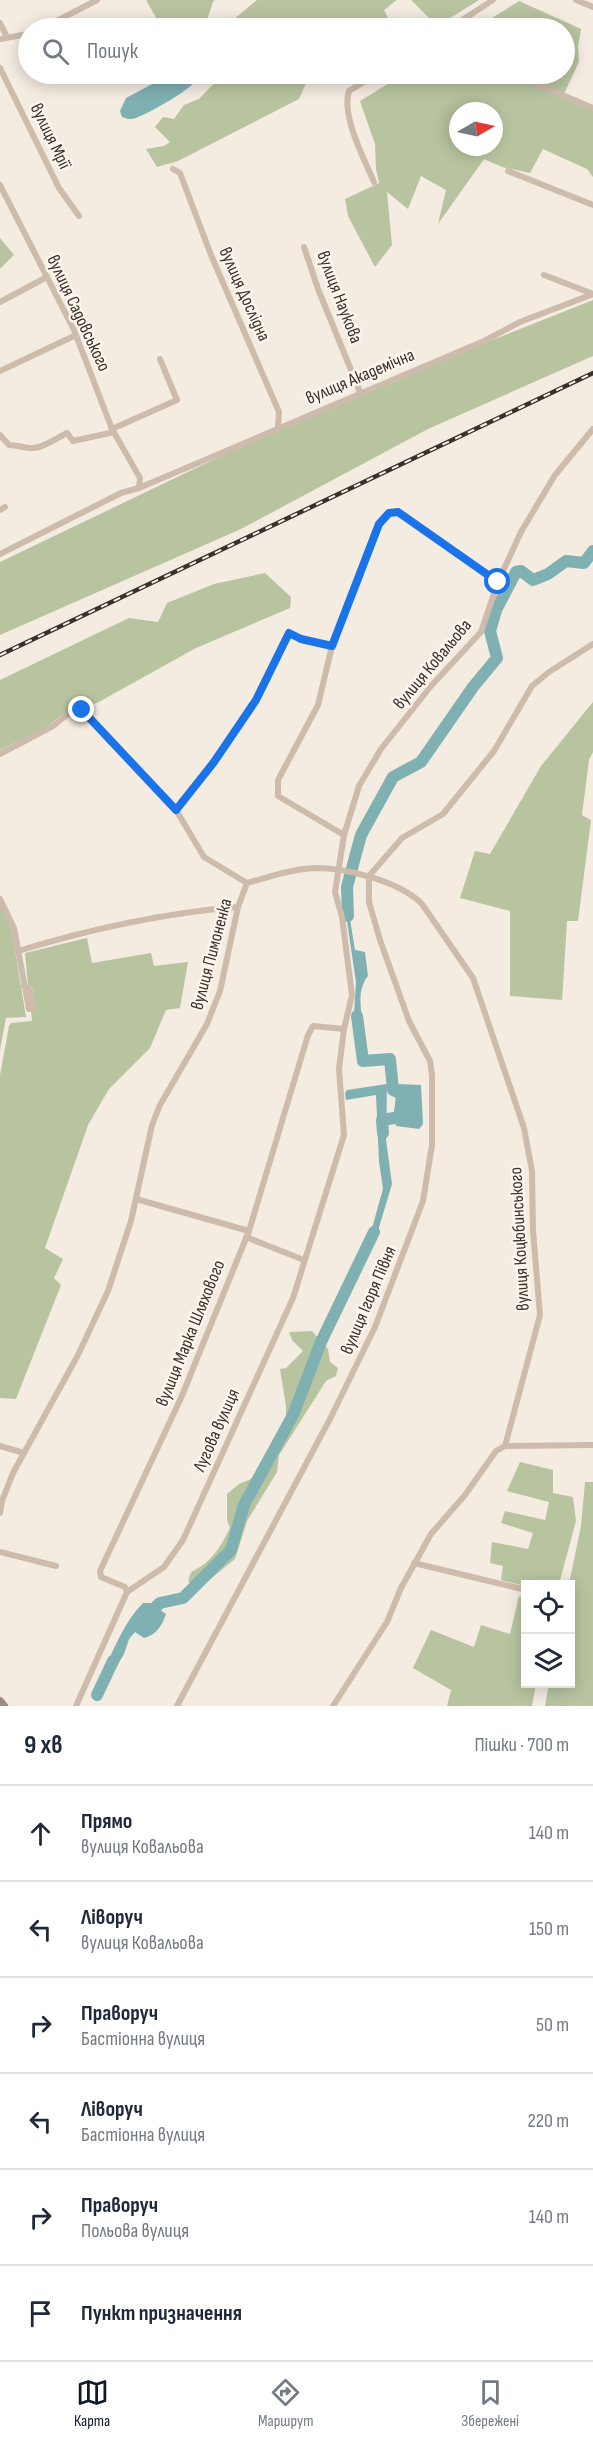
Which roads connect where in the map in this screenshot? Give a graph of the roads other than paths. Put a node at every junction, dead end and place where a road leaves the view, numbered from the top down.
1 (97, 0) edge
2 (493, 0) edge
3 (576, 0) edge
4 (593, 7) edge
5 (62, 18) edge
6 (465, 18) edge
7 (0, 23) edge
8 (18, 36) edge
9 (3, 38) edge
10 (0, 68) edge
11 (361, 84) edge
12 (537, 84) edge
13 (593, 108) edge
14 (172, 169) dead end
15 (508, 171) dead end
16 (374, 182) dead end
17 (0, 185) edge
18 (593, 205) edge
19 (80, 216) dead end
20 (304, 247) dead end
21 (544, 275) dead end
22 (47, 277) junction
23 (593, 294) edge
24 (0, 302) edge
25 (76, 335) junction
26 (160, 359) dead end
27 (0, 371) edge
28 (360, 392) junction
29 (280, 416) junction
30 (289, 423) junction
31 (278, 427) junction
32 (112, 429) junction
33 (593, 429) edge
34 (0, 435) edge
35 (139, 474) junction
36 (156, 480) junction
37 (139, 488) junction
38 (0, 554) edge
39 (498, 582) junction
40 (593, 644) edge
41 (332, 646) junction
42 (0, 754) edge
43 (176, 810) junction
44 (344, 835) junction
45 (338, 871) junction
46 (369, 876) junction
47 (247, 883) junction
48 (0, 899) edge
49 (238, 907) junction
50 (18, 951) junction
51 (24, 986) dead end
52 (344, 1029) junction
53 (136, 1199) junction
54 (247, 1234) junction
55 (304, 1260) junction
56 (0, 1446) edge
57 (505, 1446) junction
58 (593, 1446) edge
59 (24, 1453) junction
60 (0, 1513) edge
61 (0, 1552) edge
62 (414, 1563) junction
63 (56, 1566) dead end
64 (521, 1589) edge
65 (127, 1592) junction
66 (0, 1701) edge
67 (4, 1706) edge
68 (76, 1706) edge
69 (177, 1706) edge
70 (333, 1706) edge

1 - 5 street
2 - 6 street
3 - 4 street
7 - 9 street
8 - 9 street
10 - 19 street, вулиця Мрії
11 - 16 street
12 - 13 street
14 - 29 street, вулиця Дослідна
15 - 18 street
17 - 22 street, вулиця Садовського
20 - 28 street, вулиця Наукова
21 - 23 street
22 - 24 street
22 - 25 street, вулиця Садовського
23 - 28 street, вулиця Академічна
25 - 27 street
25 - 32 street, вулиця Садовського
26 - 32 street
28 - 30 street, вулиця Академічна
29 - 30 street
29 - 31 street
30 - 31 street, вулиця Академічна
31 - 36 street, вулиця Академічна
32 - 34 street
32 - 35 street, вулиця Садовського
33 - 39 street, вулиця Ковальова
35 - 36 street
35 - 37 street
36 - 37 street, вулиця Академічна
37 - 38 street, вулиця Академічна
39 - 41 street
39 - 44 street, вулиця Ковальова
40 - 46 street
41 - 43 street
41 - 44 street
42 - 43 street
43 - 47 street
44 - 45 street, вулиця Ковальова
45 - 46 street, вулиця Пимоненка
45 - 47 street, вулиця Пимоненка
45 - 52 street
46 - 57 street, вулиця Коцюбинського
46 - 69 street, вулиця Ігоря Півня
47 - 49 street, вулиця Пимоненка
48 - 50 street
49 - 50 street
49 - 53 street, вулиця Пимоненка
50 - 51 street
52 - 54 street, вулиця Марка Шляхового
52 - 55 street, Лугова вулиця
53 - 54 street
53 - 59 street, вулиця Пимоненка
54 - 55 street
54 - 65 street, вулиця Марка Шляхового
55 - 65 street, Лугова вулиця
56 - 59 street
57 - 58 street
57 - 62 street, вулиця Коцюбинського
59 - 60 street, вулиця Пимоненка
61 - 63 street
62 - 64 street
62 - 70 street, вулиця Коцюбинського
65 - 68 street
66 - 67 street

